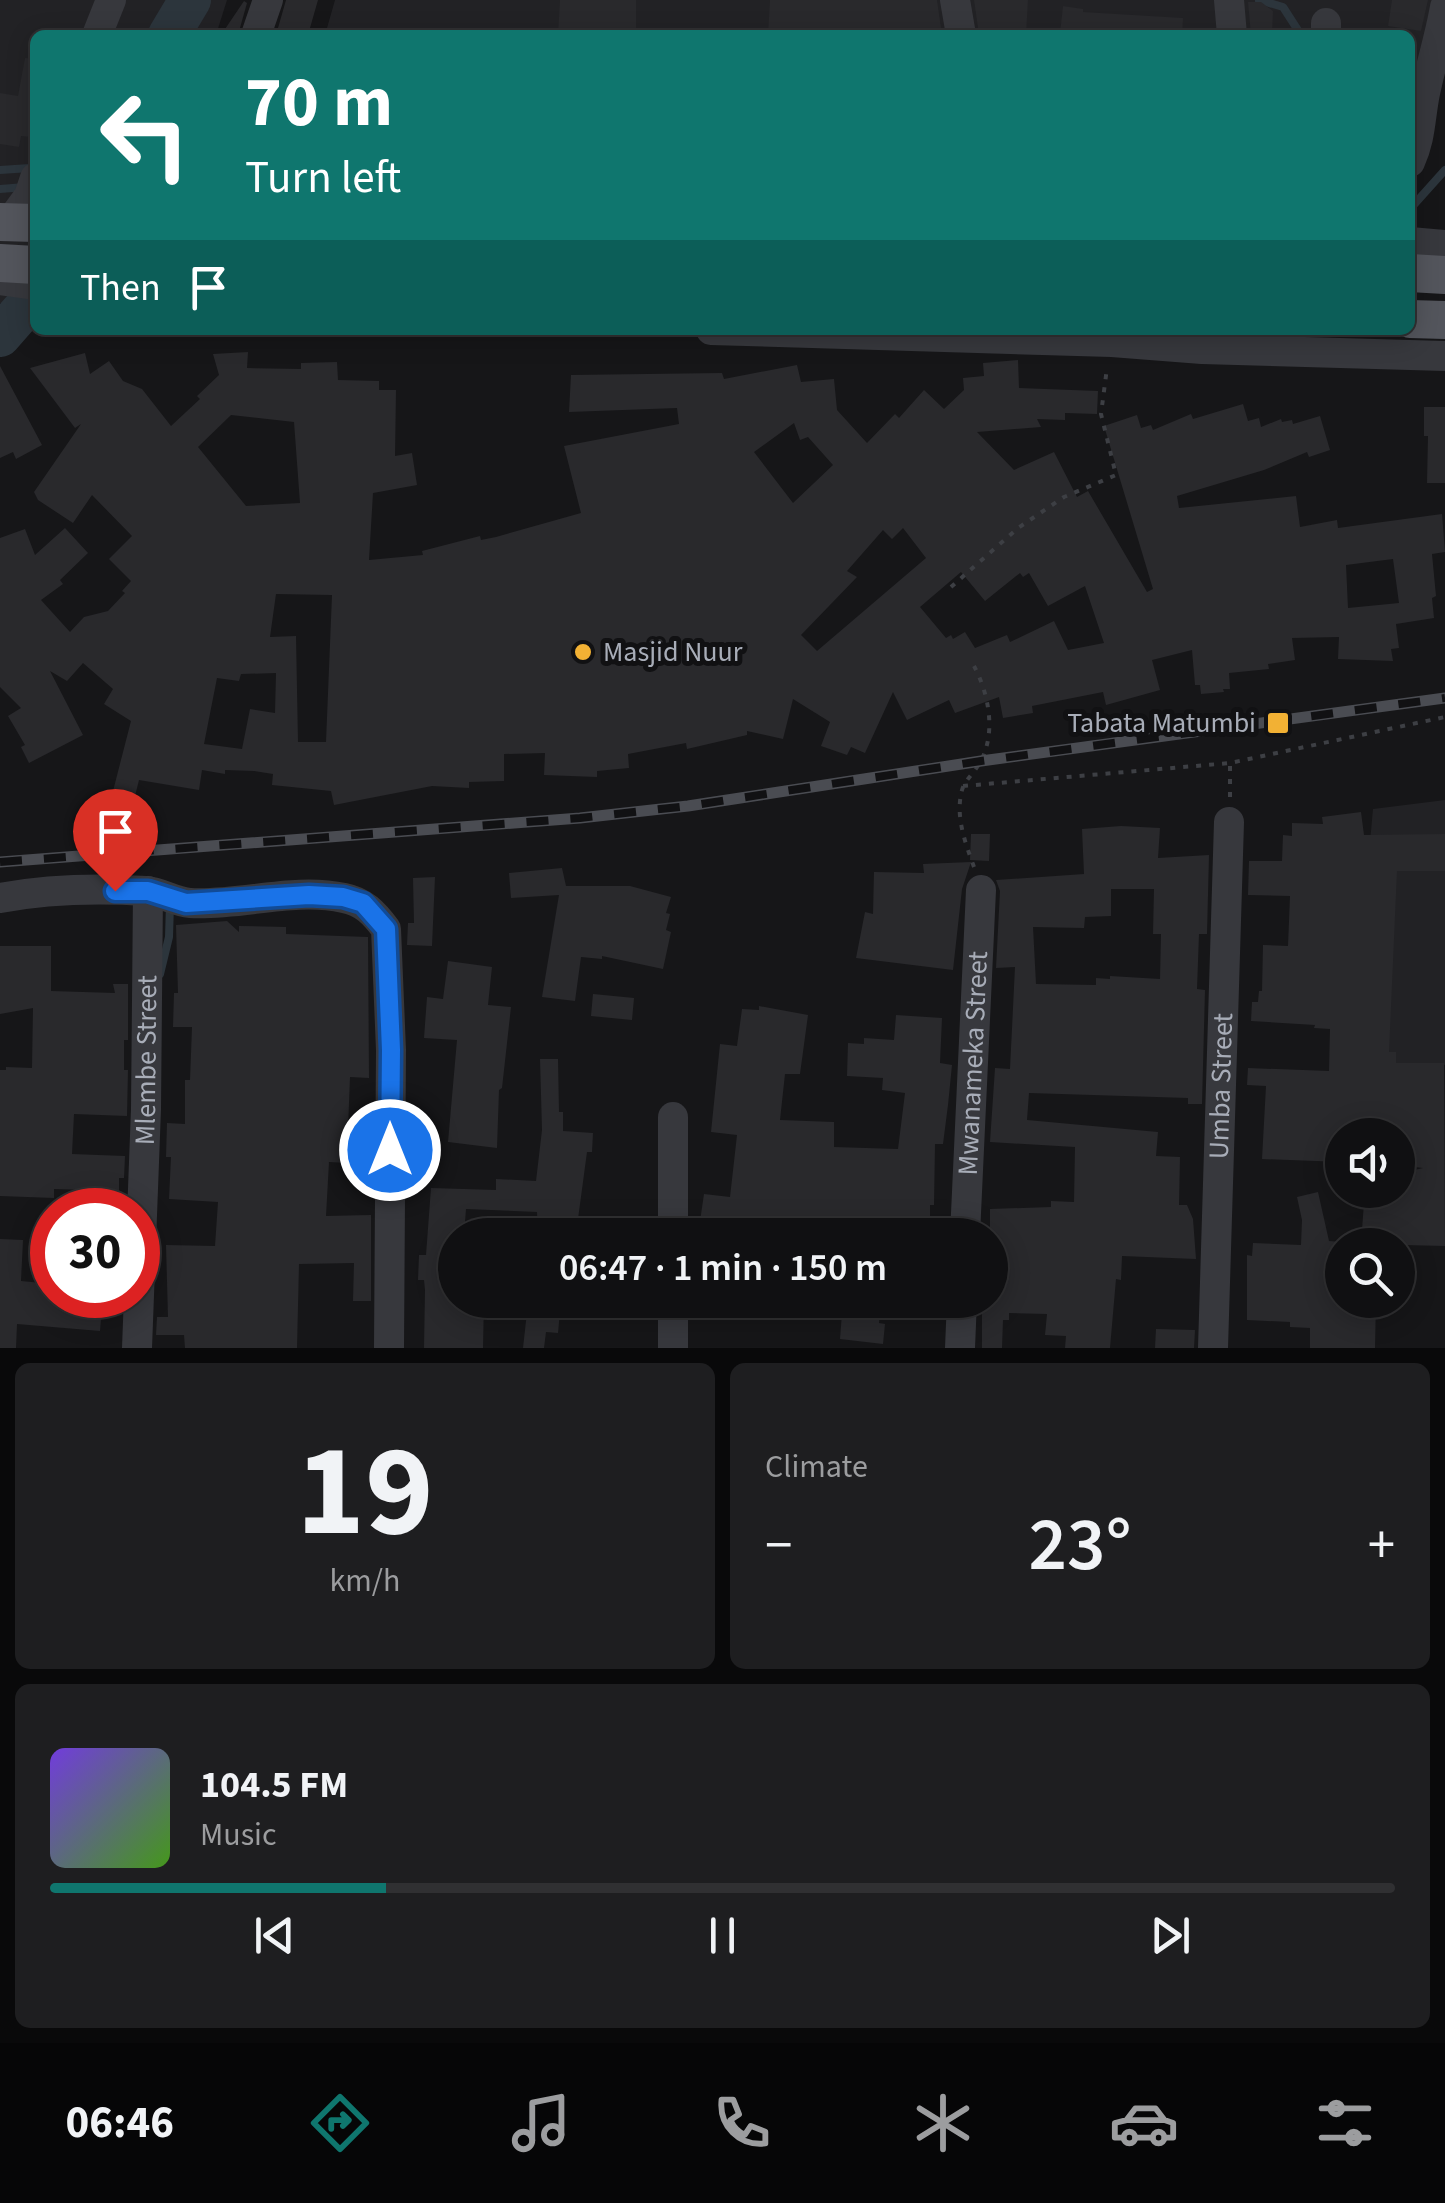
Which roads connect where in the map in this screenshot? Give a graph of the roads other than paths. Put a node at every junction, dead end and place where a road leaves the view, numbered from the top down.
1 (111, 0) edge
2 (268, 0) edge
3 (955, 0) edge
4 (1229, 0) edge
5 (1445, 7) edge
6 (99, 30) edge
7 (258, 30) edge
8 (960, 30) edge
9 (1232, 30) edge
10 (1415, 152) edge
11 (1415, 242) edge
12 (1445, 244) edge
13 (0, 263) edge
14 (30, 265) edge
15 (1415, 274) edge
16 (1445, 275) edge
17 (0, 280) edge
18 (30, 284) edge
19 (1415, 318) edge
20 (1445, 320) edge
21 (878, 335) edge
22 (1445, 356) edge
23 (1229, 822) road end
24 (980, 890) road end
25 (148, 891) junction
26 (0, 898) edge
27 (673, 1117) dead end
28 (673, 1218) edge
29 (966, 1218) edge
30 (673, 1318) edge
31 (961, 1318) edge
32 (137, 1348) edge
33 (389, 1348) edge
34 (673, 1348) edge
35 (960, 1348) edge
36 (1214, 1348) edge

1 - 6 street
2 - 7 street
3 - 8 street
4 - 9 street
5 - 10 street
11 - 12 street
13 - 14 main road
15 - 16 main road
17 - 18 street
19 - 20 main road
21 - 22 street
23 - 36 street, Umba Street
24 - 29 street, Mwanameka Street
25 - 26 street
25 - 32 street, Mlembe Street
25 - 33 street
27 - 28 street
30 - 34 street
31 - 35 street

